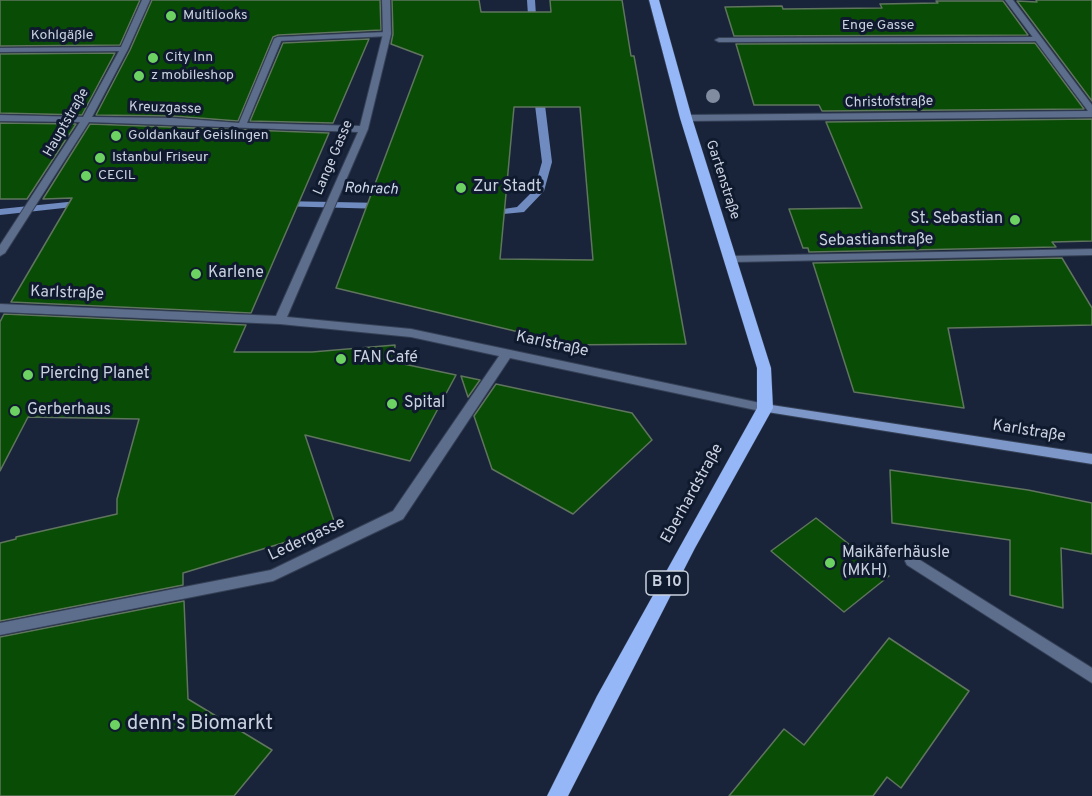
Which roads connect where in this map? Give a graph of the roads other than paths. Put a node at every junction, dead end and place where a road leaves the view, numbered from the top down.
1 (146, 0) edge
2 (386, 0) edge
3 (654, 0) edge
4 (1009, 0) edge
5 (387, 34) junction
6 (1037, 39) junction
7 (718, 40) dead end
8 (0, 50) edge
9 (124, 50) junction
10 (1092, 113) edge
11 (0, 118) edge
12 (686, 118) junction
13 (86, 120) junction
14 (242, 126) junction
15 (364, 129) junction
16 (1092, 252) edge
17 (0, 253) edge
18 (732, 259) junction
19 (0, 309) edge
20 (280, 320) junction
21 (507, 353) junction
22 (765, 408) junction
23 (1092, 459) edge
24 (912, 561) dead end
25 (0, 629) edge
26 (1092, 676) edge
27 (557, 796) edge

1 - 9 street, Hauptstraße
2 - 5 street, Lange Gasse
3 - 12 main road, Gartenstraße
4 - 6 street
5 - 14 street
5 - 15 street, Lange Gasse
6 - 7 street, Enge Gasse
6 - 10 street
8 - 9 street, Kohlgäßle
9 - 13 street, Hauptstraße
10 - 12 street, Christofstraße
11 - 13 street, Kreuzgasse
12 - 18 main road, Gartenstraße
13 - 14 street, Kreuzgasse
13 - 17 street, Hauptstraße
14 - 15 street, Kreuzgasse
15 - 20 street, Lange Gasse
16 - 18 street, Sebastianstraße
18 - 22 main road, Gartenstraße
19 - 20 street, Karlstraße
20 - 21 street, Karlstraße
21 - 22 street, Karlstraße
21 - 25 street, Ledergasse
22 - 23 main road, Karlstraße
22 - 27 main road, Eberhardstraße / B 10
24 - 26 street

